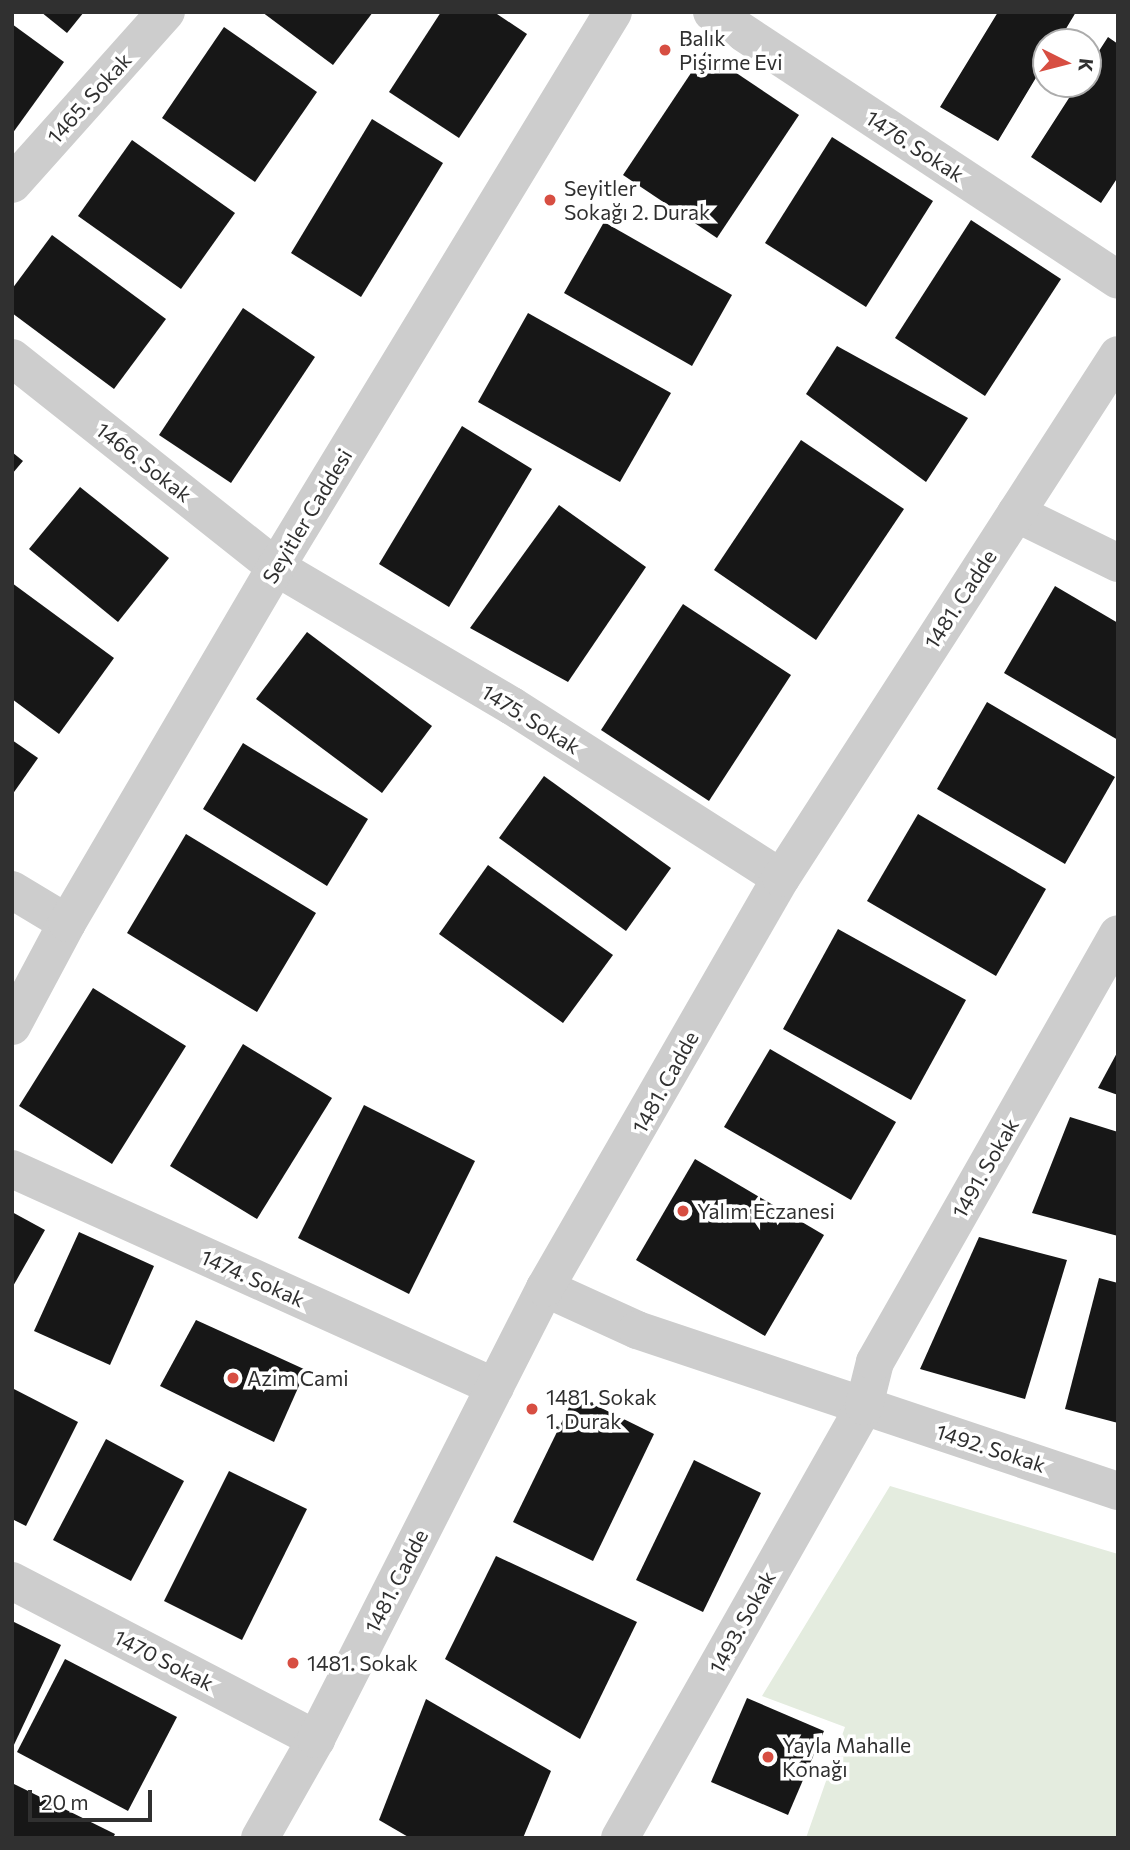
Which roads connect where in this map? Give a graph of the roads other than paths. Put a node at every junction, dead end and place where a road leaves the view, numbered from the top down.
1 (166, 12) edge
2 (613, 12) edge
3 (712, 12) edge
4 (12, 184) edge
5 (1118, 280) edge
6 (1118, 355) edge
7 (12, 358) edge
8 (1016, 513) junction
9 (1118, 564) edge
10 (276, 567) junction
11 (780, 878) junction
12 (12, 890) edge
13 (67, 923) junction
14 (1118, 934) edge
15 (12, 1026) edge
16 (12, 1169) edge
17 (545, 1288) junction
18 (495, 1387) junction
19 (864, 1406) junction
20 (1118, 1491) edge
21 (12, 1581) edge
22 (316, 1739) junction
23 (260, 1838) edge
24 (620, 1838) edge

1 - 4 street, 1465. Sokak
2 - 10 street, Seyitler Caddesi
3 - 5 street, 1476. Sokak
6 - 8 street, 1481. Cadde
7 - 10 street, 1466. Sokak
8 - 9 street
8 - 11 street, 1481. Cadde
10 - 11 street, 1475. Sokak
10 - 13 street, Seyitler Caddesi
11 - 17 street, 1481. Cadde
12 - 13 street
13 - 15 street, Seyitler Caddesi
14 - 19 street, 1491. Sokak
16 - 18 street, 1474. Sokak
17 - 18 street, 1481. Cadde
17 - 19 street
18 - 22 street, 1481. Cadde
19 - 20 street, 1492. Sokak
19 - 24 street, 1493. Sokak
21 - 22 street, 1470 Sokak
22 - 23 street, 1481. Cadde

